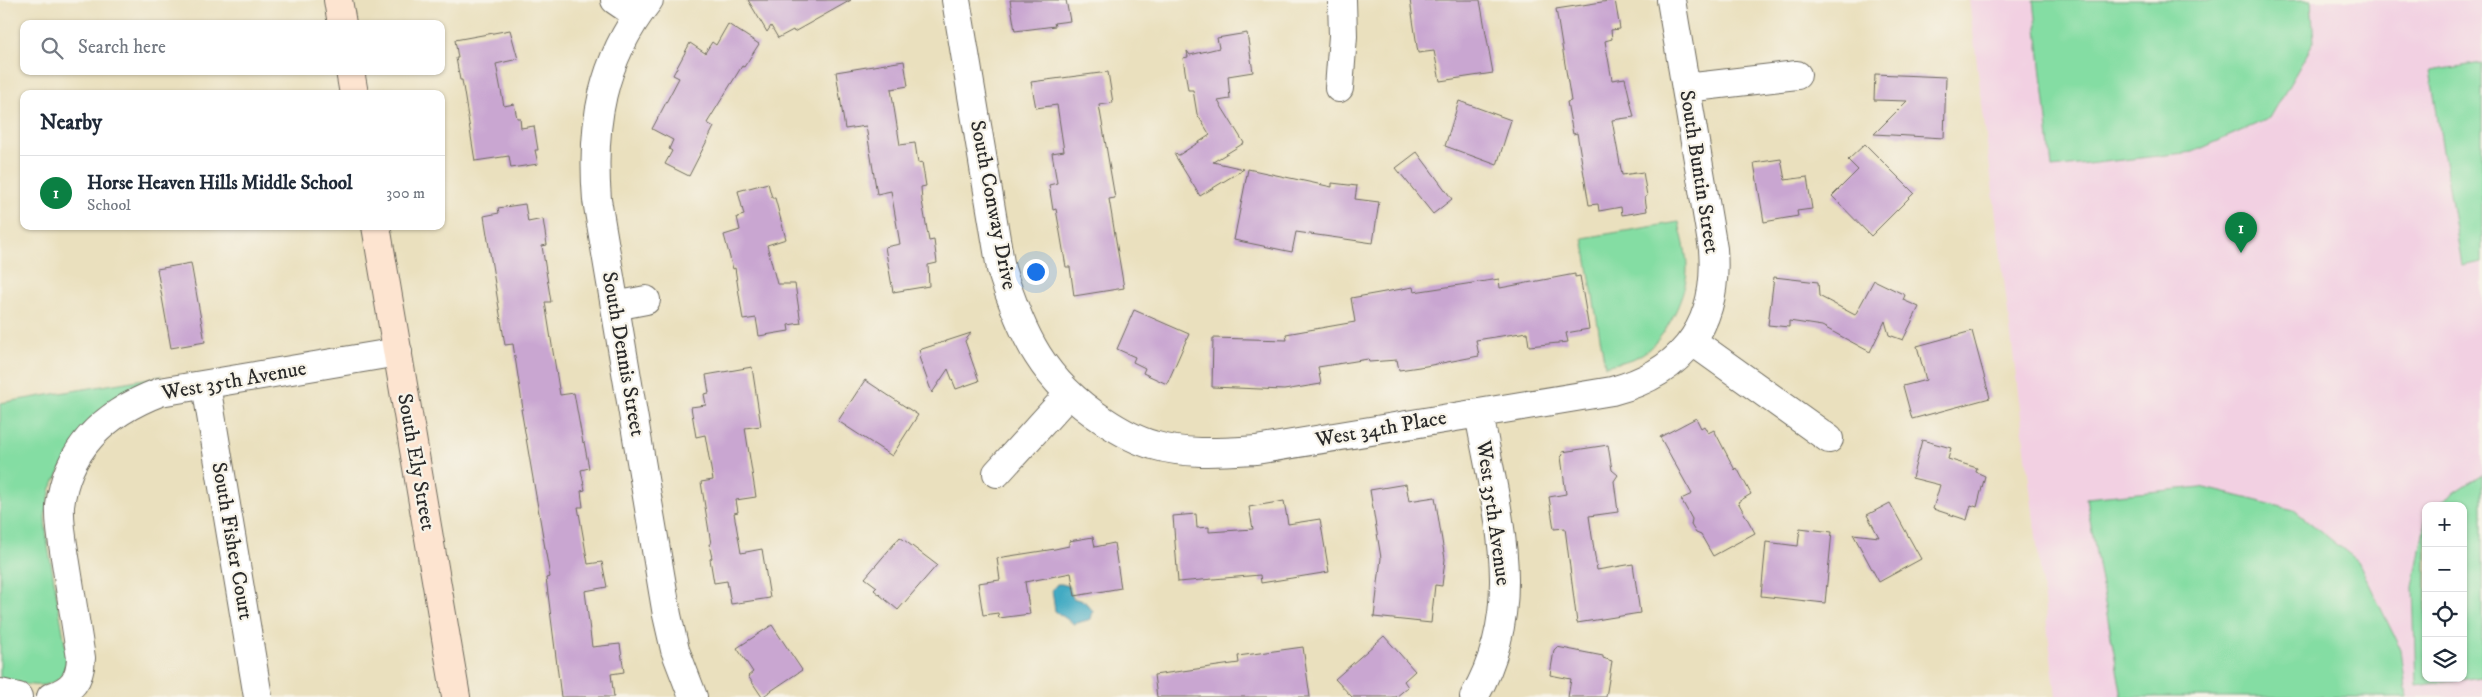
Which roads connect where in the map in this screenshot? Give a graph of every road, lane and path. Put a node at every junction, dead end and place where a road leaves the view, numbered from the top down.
1 (338, 0) edge
2 (956, 0) edge
3 (1342, 0) edge
4 (1671, 0) edge
5 (634, 5) edge
6 (341, 20) edge
7 (351, 75) edge
8 (1797, 75) dead end
9 (1339, 88) dead end
10 (1686, 88) junction
11 (353, 90) edge
12 (377, 230) edge
13 (646, 300) dead end
14 (615, 306) junction
15 (1692, 341) junction
16 (398, 352) junction
17 (206, 385) junction
18 (1068, 395) junction
19 (1479, 413) junction
20 (1829, 439) dead end
21 (997, 473) dead end
22 (0, 693) edge
23 (18, 697) edge
24 (51, 697) edge
25 (258, 697) edge
26 (456, 697) edge
27 (693, 697) edge
28 (1474, 697) edge

1 - 6 street
2 - 18 street, South Conway Drive
3 - 9 street
4 - 10 street, South Buntin Street
5 - 14 street, South Dennis Street
7 - 11 street
8 - 10 street
10 - 15 street, South Buntin Street
12 - 16 street, South Ely Street
13 - 14 street
14 - 27 street, South Dennis Street
15 - 19 street, West 34th Place
15 - 20 street
16 - 17 street, West 35th Avenue
16 - 26 street, South Ely Street
17 - 24 street, West 35th Avenue
17 - 25 street, South Fisher Court
18 - 19 street, West 34th Place
18 - 21 street
19 - 28 street, West 35th Avenue
22 - 23 street

